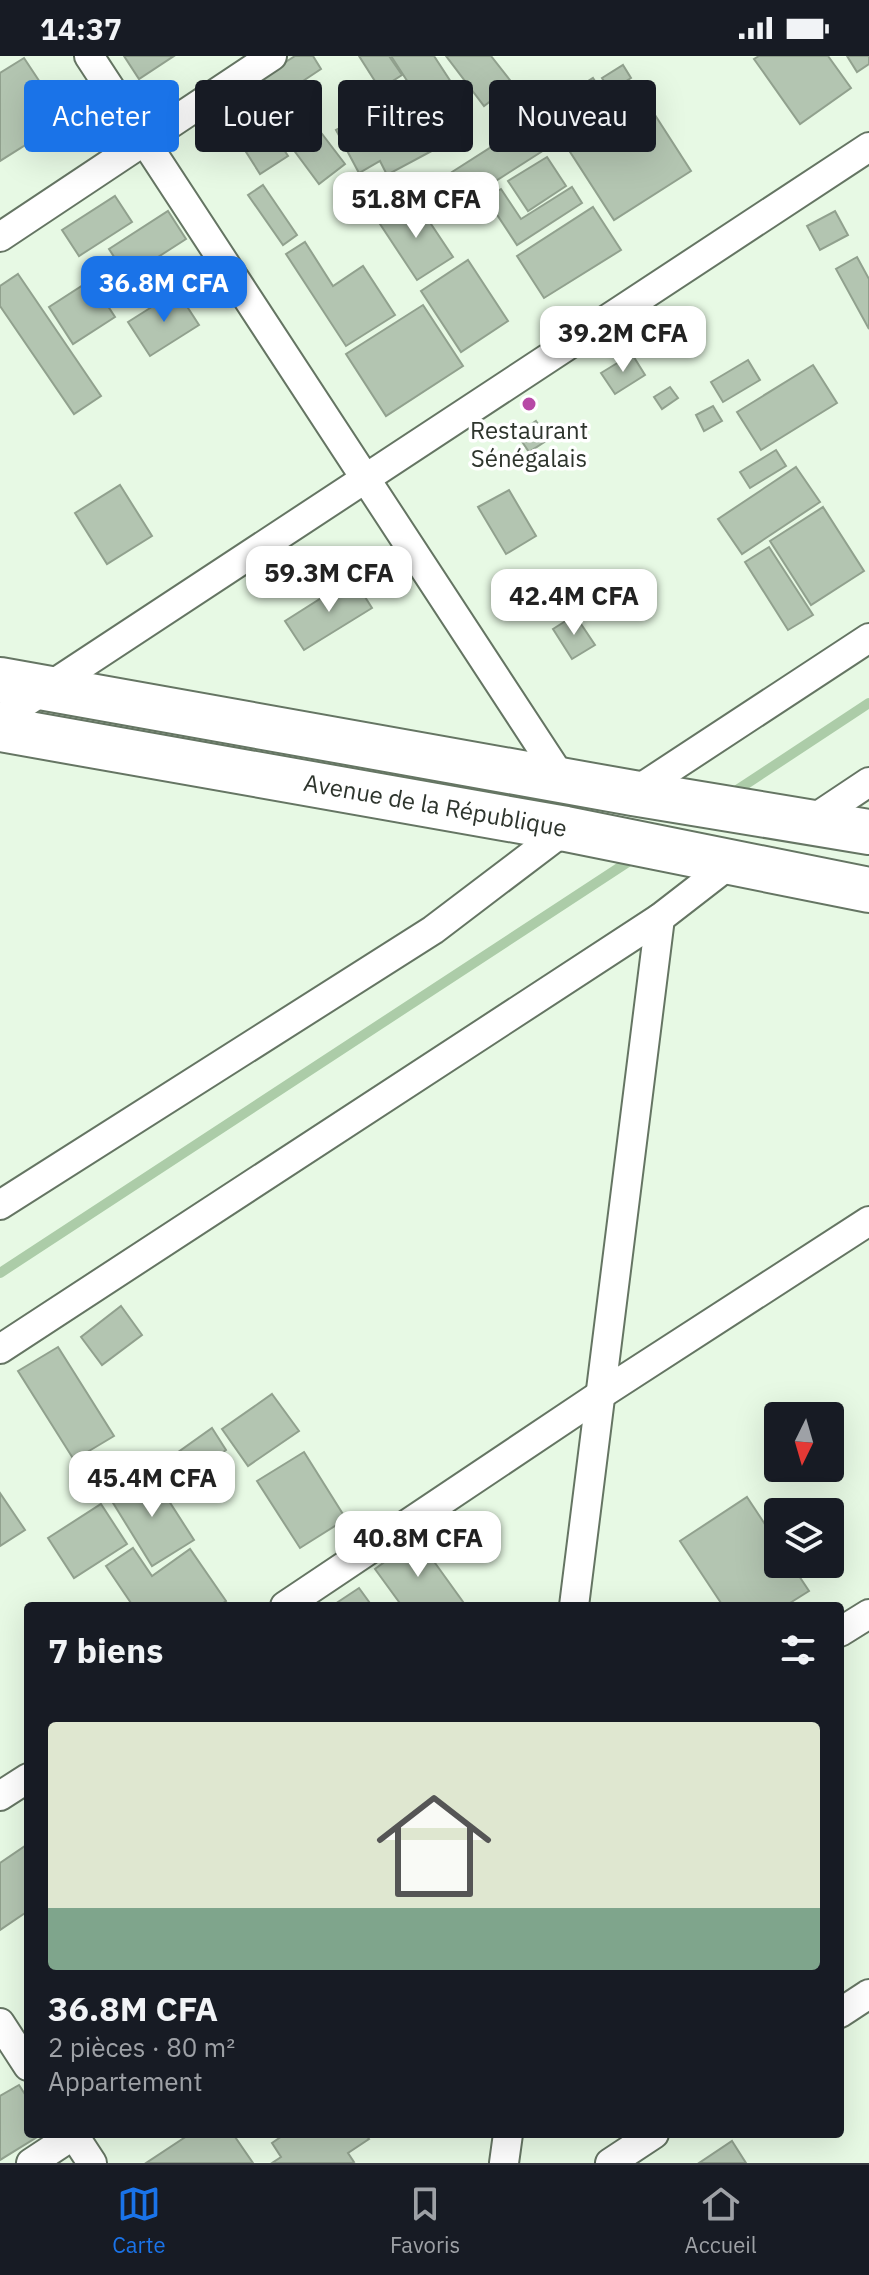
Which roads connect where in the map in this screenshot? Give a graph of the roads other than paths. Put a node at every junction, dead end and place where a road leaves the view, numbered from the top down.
1 (89, 56) edge
2 (272, 56) edge
3 (105, 80) edge
4 (179, 118) edge
5 (869, 147) edge
6 (128, 152) edge
7 (151, 152) edge
8 (0, 237) edge
9 (366, 479) junction
10 (869, 638) edge
11 (0, 680) edge
12 (47, 688) junction
13 (0, 719) edge
14 (0, 729) edge
15 (562, 779) junction
16 (869, 782) edge
17 (633, 793) junction
18 (809, 822) junction
19 (566, 829) junction
20 (869, 832) edge
21 (731, 863) junction
22 (869, 890) edge
23 (660, 918) junction
24 (0, 1205) edge
25 (869, 1221) edge
26 (0, 1349) edge
27 (600, 1395) junction
28 (291, 1602) edge
29 (574, 1602) edge
30 (869, 1614) edge
31 (844, 1630) edge
32 (24, 1781) edge
33 (0, 1796) edge
34 (869, 1994) edge
35 (844, 2010) edge
36 (0, 2023) edge
37 (24, 2060) edge
38 (68, 2138) edge
39 (76, 2138) edge
40 (507, 2138) edge
41 (648, 2138) edge
42 (31, 2163) edge
43 (92, 2163) edge
44 (504, 2163) edge
45 (610, 2163) edge

1 - 3 street
2 - 4 street
5 - 9 street
6 - 8 street
7 - 9 street
9 - 12 street
9 - 15 street
10 - 17 street
11 - 12 main road, Avenue de la République
12 - 13 street
12 - 15 main road, Avenue de la République
14 - 19 main road, Avenue de la République
15 - 17 main road, Avenue de la République
16 - 18 street
17 - 18 main road, Avenue de la République
18 - 20 main road, Avenue de la République
19 - 21 main road, Avenue de la République
19 - 24 street
21 - 22 main road, Avenue de la République
21 - 23 street
23 - 26 street
23 - 27 street
25 - 27 street
27 - 28 street
27 - 29 street
30 - 31 street
32 - 33 street
34 - 35 street
36 - 37 street
38 - 42 street
39 - 43 street
40 - 44 street
41 - 45 street

